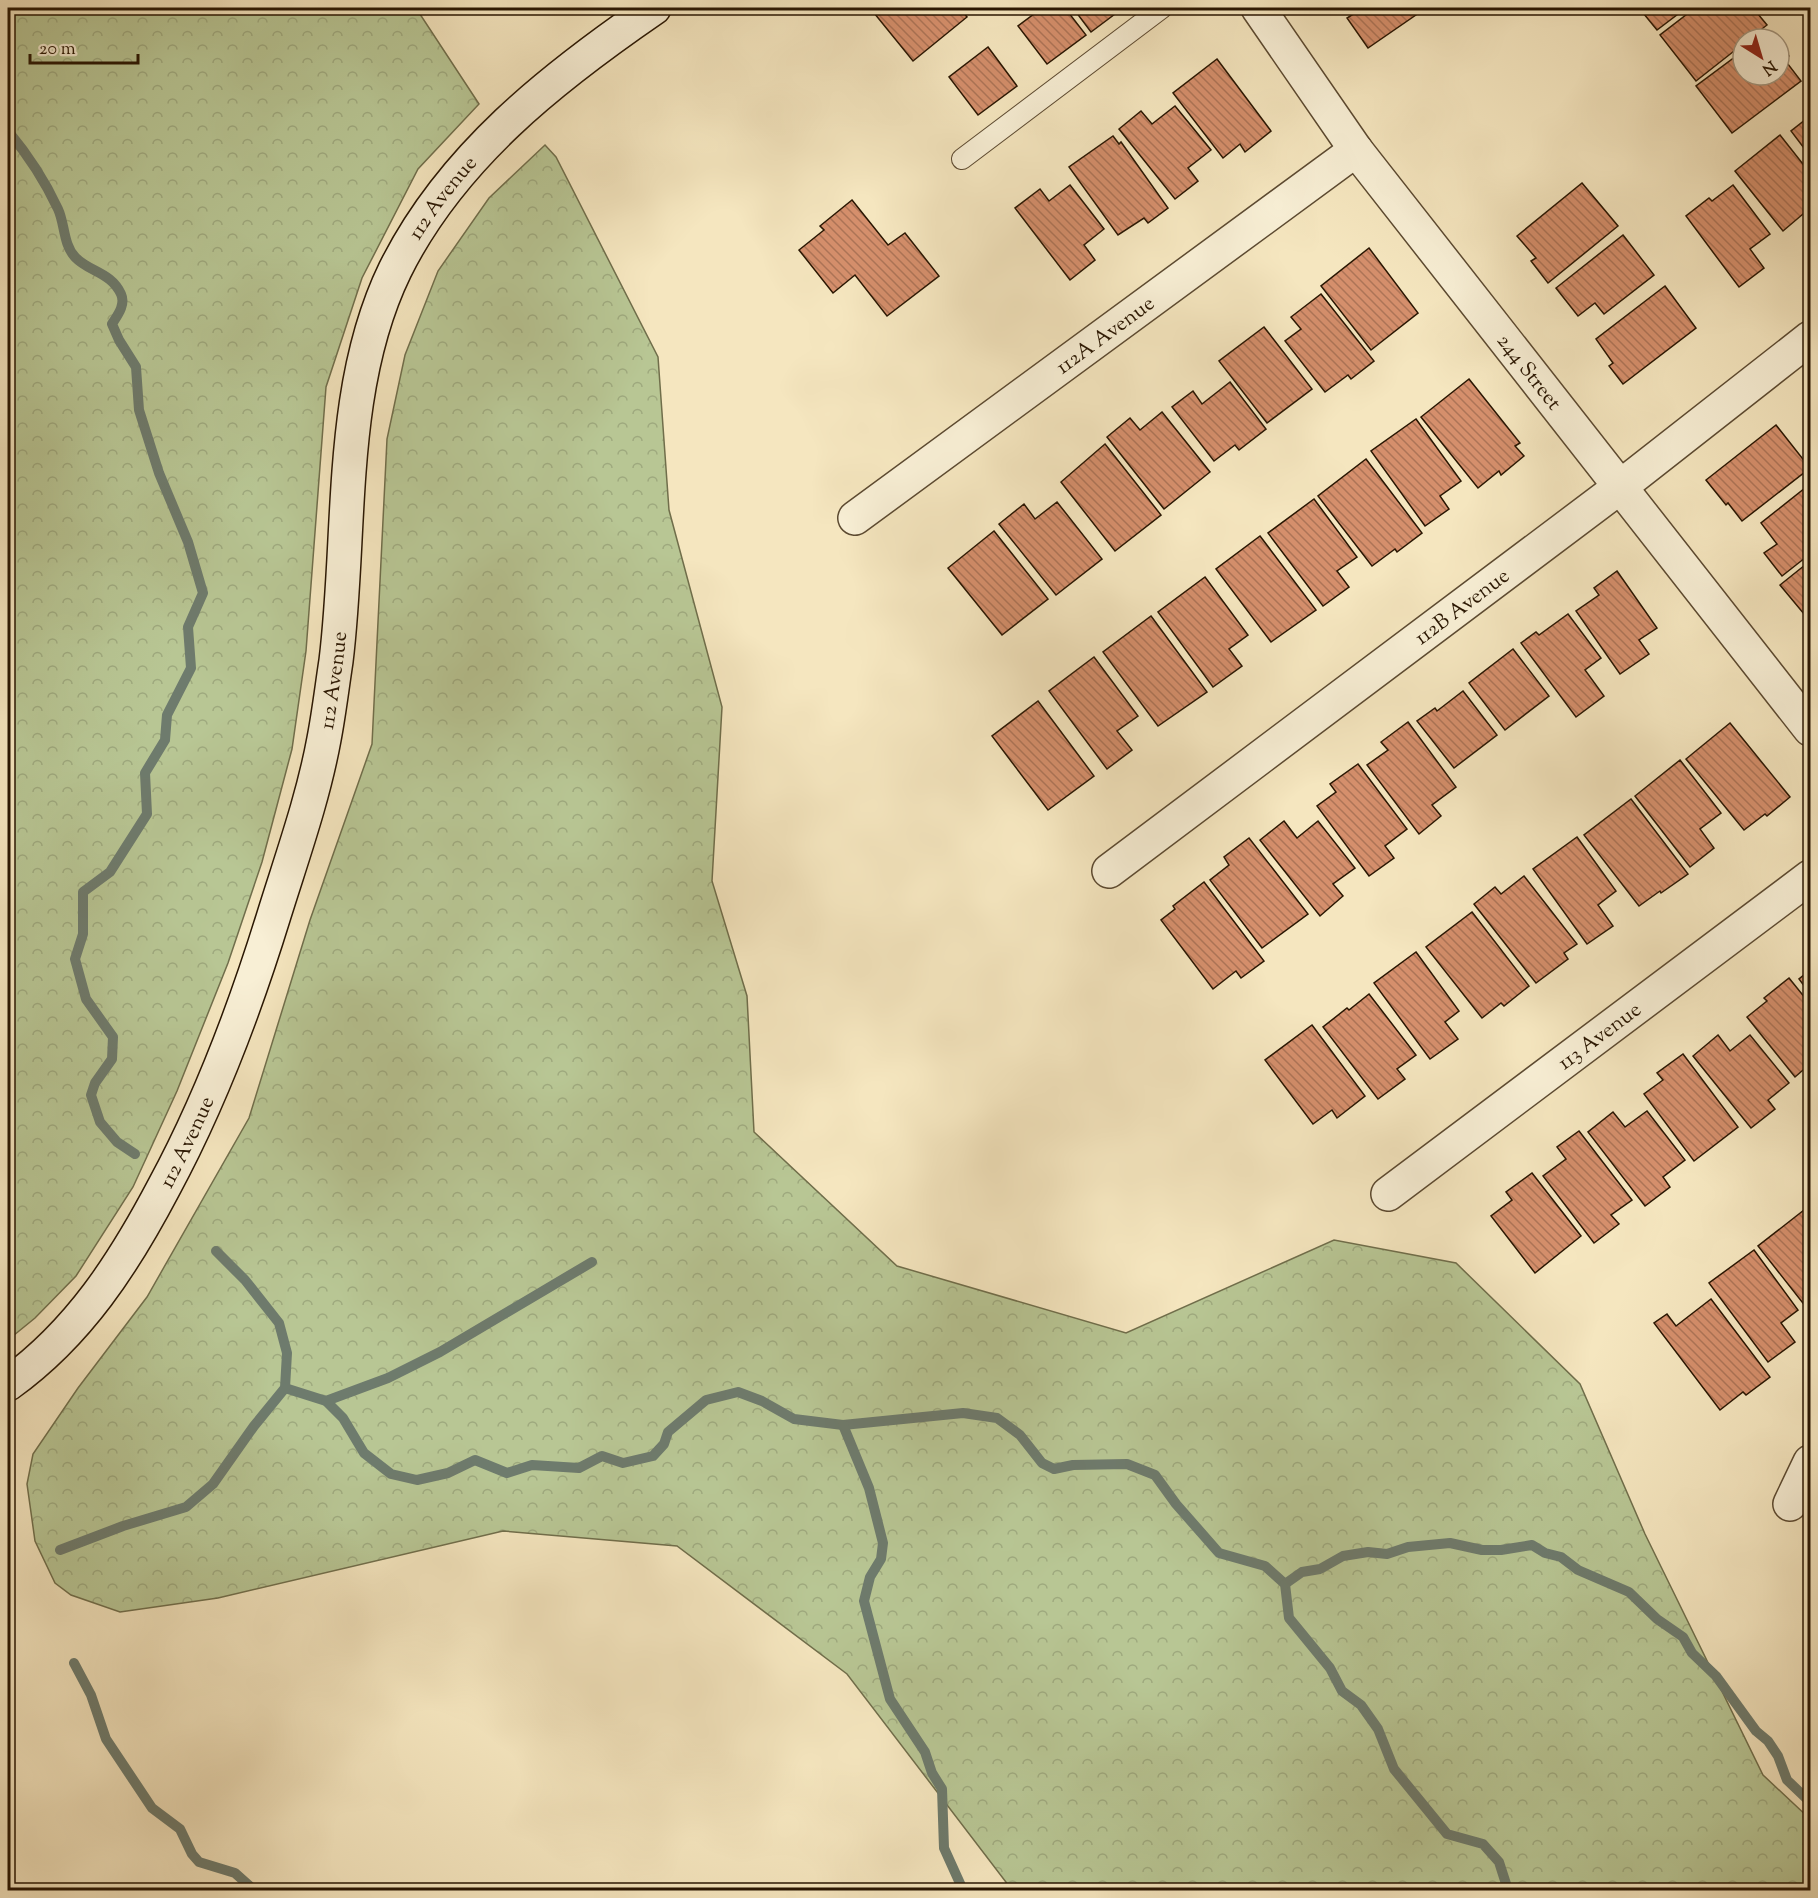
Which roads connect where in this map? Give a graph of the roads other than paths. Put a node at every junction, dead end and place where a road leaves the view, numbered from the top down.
1 (654, 8) edge
2 (1162, 8) edge
3 (1258, 8) edge
4 (1356, 150) junction
5 (962, 159) dead end
6 (1810, 338) edge
7 (1620, 487) junction
8 (855, 518) dead end
9 (1810, 729) edge
10 (1109, 871) dead end
11 (1810, 877) edge
12 (1388, 1194) dead end
13 (8, 1384) edge
14 (1810, 1462) edge
15 (1790, 1504) dead end

1 - 13 street, 112 Avenue
2 - 5 lane
3 - 4 street, 244 Street
4 - 7 street, 244 Street
4 - 8 street, 112A Avenue
6 - 7 street, 112B Avenue
7 - 9 street, 244 Street
7 - 10 street, 112B Avenue
11 - 12 street, 113 Avenue
14 - 15 street

